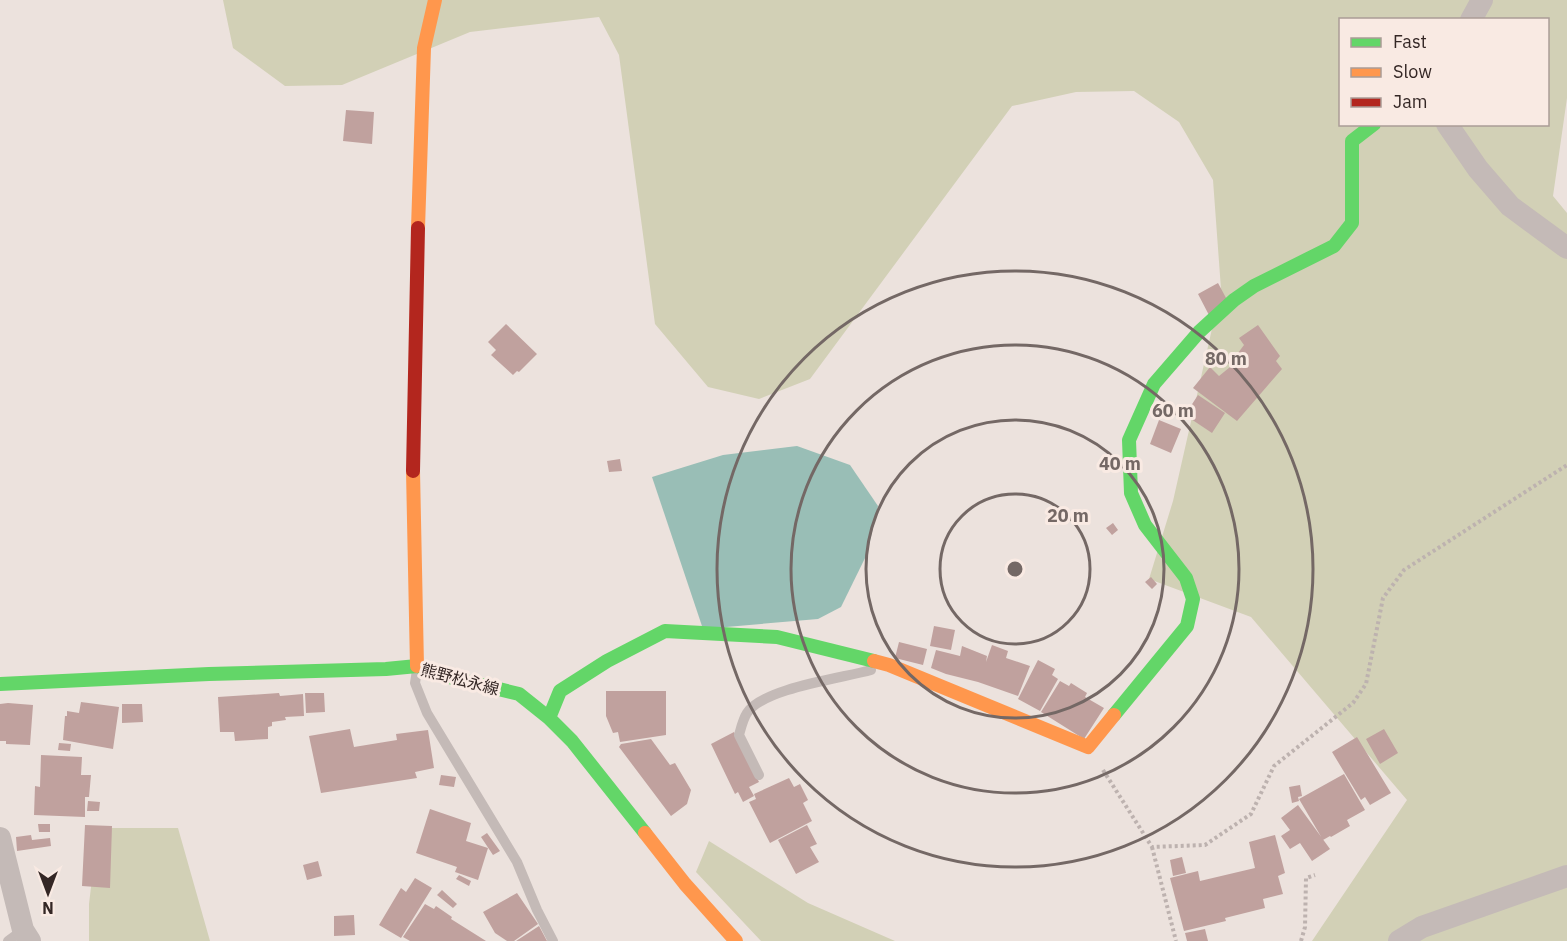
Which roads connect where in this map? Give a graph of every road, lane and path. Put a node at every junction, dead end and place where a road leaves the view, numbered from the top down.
1 (435, 0) edge
2 (1482, 0) edge
3 (1472, 18) edge
4 (1371, 126) edge
5 (1448, 126) edge
6 (1567, 248) edge
7 (1567, 465) edge
8 (889, 665) junction
9 (417, 666) junction
10 (0, 684) edge
11 (549, 718) junction
12 (1088, 747) junction
13 (759, 775) dead end
14 (0, 838) edge
15 (1152, 847) junction
16 (1315, 875) dead end
17 (1567, 876) edge
18 (21, 937) edge
19 (553, 941) edge
20 (736, 941) edge
21 (1176, 941) edge
22 (1301, 941) edge
23 (1400, 941) edge

1 - 9 street
2 - 3 street
4 - 12 street
5 - 6 street
7 - 15 path
8 - 11 street
8 - 12 street
8 - 13 lane
9 - 10 street, 熊野松永線
9 - 11 street, 熊野松永線
9 - 19 lane
11 - 20 street, 熊野松永線
12 - 15 path
14 - 18 street
15 - 21 path
16 - 22 path
17 - 23 street

